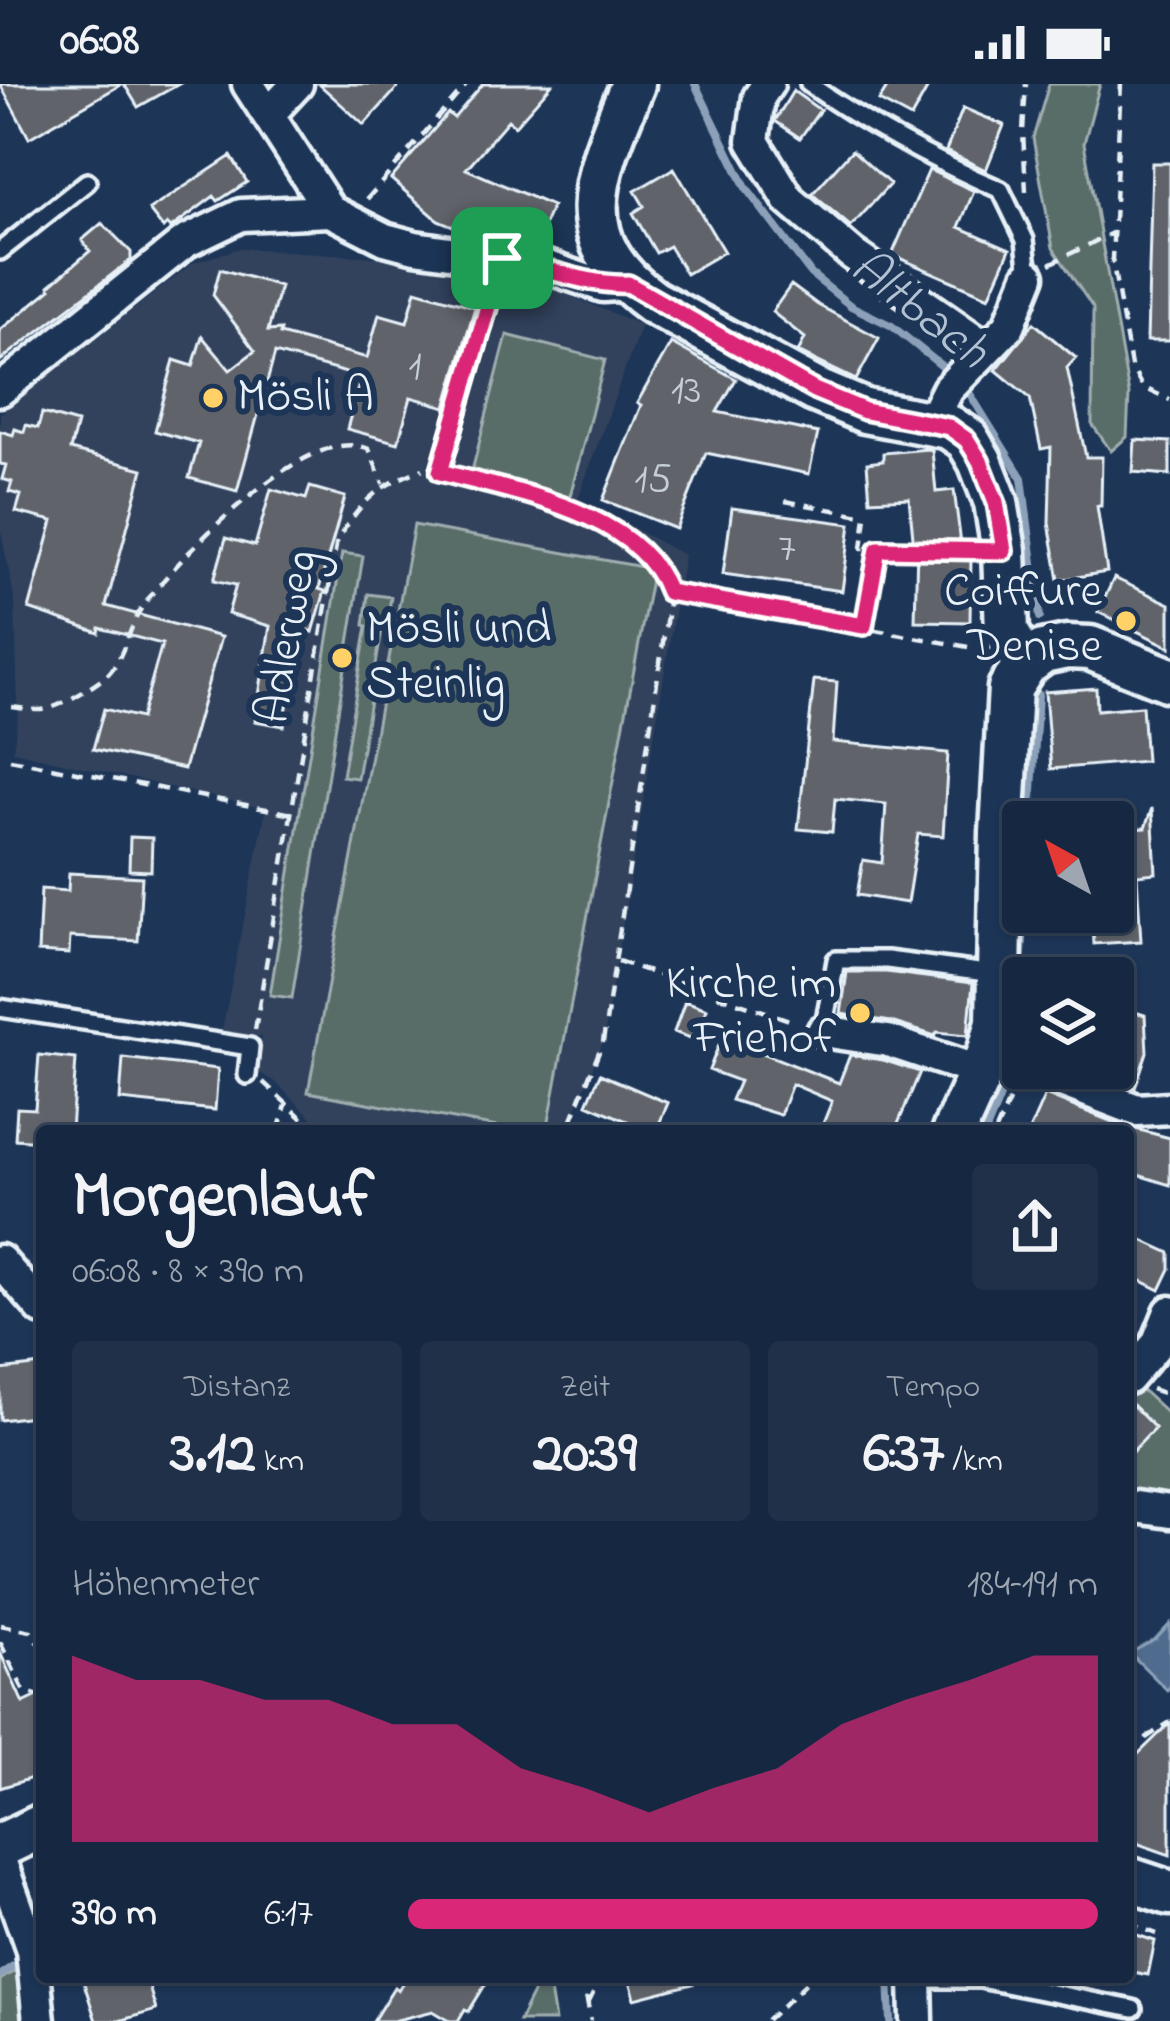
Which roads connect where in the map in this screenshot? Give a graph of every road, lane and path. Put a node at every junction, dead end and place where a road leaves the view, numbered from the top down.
1 (248, 84) edge
2 (297, 84) edge
3 (467, 84) edge
4 (633, 84) edge
5 (768, 84) edge
6 (809, 84) edge
7 (1026, 84) edge
8 (1121, 84) edge
9 (269, 114) junction
10 (87, 182) dead end
11 (339, 216) junction
12 (1112, 233) junction
13 (1025, 240) junction
14 (0, 251) edge
15 (502, 258) junction
16 (1029, 276) junction
17 (628, 284) junction
18 (958, 382) junction
19 (0, 390) edge
20 (1170, 400) edge
21 (440, 472) junction
22 (383, 484) junction
23 (785, 501) dead end
24 (878, 549) junction
25 (1004, 551) junction
26 (668, 592) junction
27 (864, 626) junction
28 (989, 642) dead end
29 (1025, 665) junction
30 (1170, 680) edge
31 (13, 707) dead end
32 (10, 759) dead end
33 (292, 814) junction
34 (616, 961) junction
35 (1001, 975) junction
36 (0, 1007) edge
37 (823, 1031) junction
38 (1002, 1044) edge
39 (250, 1047) junction
40 (1002, 1074) edge
41 (247, 1075) joint
42 (1002, 1082) edge
43 (1005, 1089) edge
44 (1057, 1089) edge
45 (287, 1102) junction
46 (1170, 1108) edge
47 (280, 1125) edge
48 (310, 1125) edge
49 (569, 1125) edge
50 (960, 1125) edge
51 (997, 1125) edge
52 (0, 1262) edge
53 (36, 1300) edge
54 (1170, 1312) edge
55 (1134, 1371) edge
56 (1134, 1506) edge
57 (1170, 1513) edge
58 (0, 1624) edge
59 (36, 1640) edge
60 (0, 1642) edge
61 (36, 1695) edge
62 (1170, 1722) edge
63 (1134, 1746) edge
64 (36, 1829) edge
65 (0, 1846) edge
66 (0, 1860) edge
67 (1134, 1881) edge
68 (1170, 1893) edge
69 (1134, 1925) edge
70 (1156, 1934) dead end
71 (583, 1983) edge
72 (598, 1983) edge
73 (806, 1983) edge
74 (916, 1983) edge
75 (1000, 1983) edge
76 (588, 2004) junction
77 (1133, 2009) dead end
78 (39, 2021) edge
79 (591, 2021) edge
80 (767, 2021) edge
81 (917, 2021) edge

1 - 9 street
2 - 9 street
3 - 11 path
4 - 17 street
5 - 18 street
6 - 13 lane
7 - 13 path
8 - 12 path
9 - 11 street
10 - 14 lane
11 - 15 street
11 - 19 street
12 - 16 path
12 - 20 path
13 - 16 lane
15 - 17 street
15 - 21 lane
16 - 18 street
17 - 18 street
18 - 25 street
21 - 22 path
21 - 26 path
22 - 31 path
22 - 33 path, Adlerweg
23 - 24 path
24 - 25 path
24 - 27 path
25 - 29 street
26 - 27 path
26 - 34 path
27 - 28 path
29 - 30 street
29 - 35 street
32 - 33 path
33 - 39 path, Adlerweg
34 - 37 path
34 - 49 path
35 - 37 lane
35 - 38 street
36 - 39 lane
37 - 40 street
39 - 41 lane
41 - 45 path
42 - 50 street
43 - 51 path
44 - 46 street
45 - 47 path
45 - 48 path
52 - 53 street
54 - 55 street
56 - 57 street
58 - 59 path
60 - 61 path
62 - 63 path
64 - 65 street
66 - 78 street
67 - 68 street
69 - 70 path
71 - 76 path
72 - 76 path
73 - 80 path
74 - 81 street
75 - 77 lane
76 - 79 path

